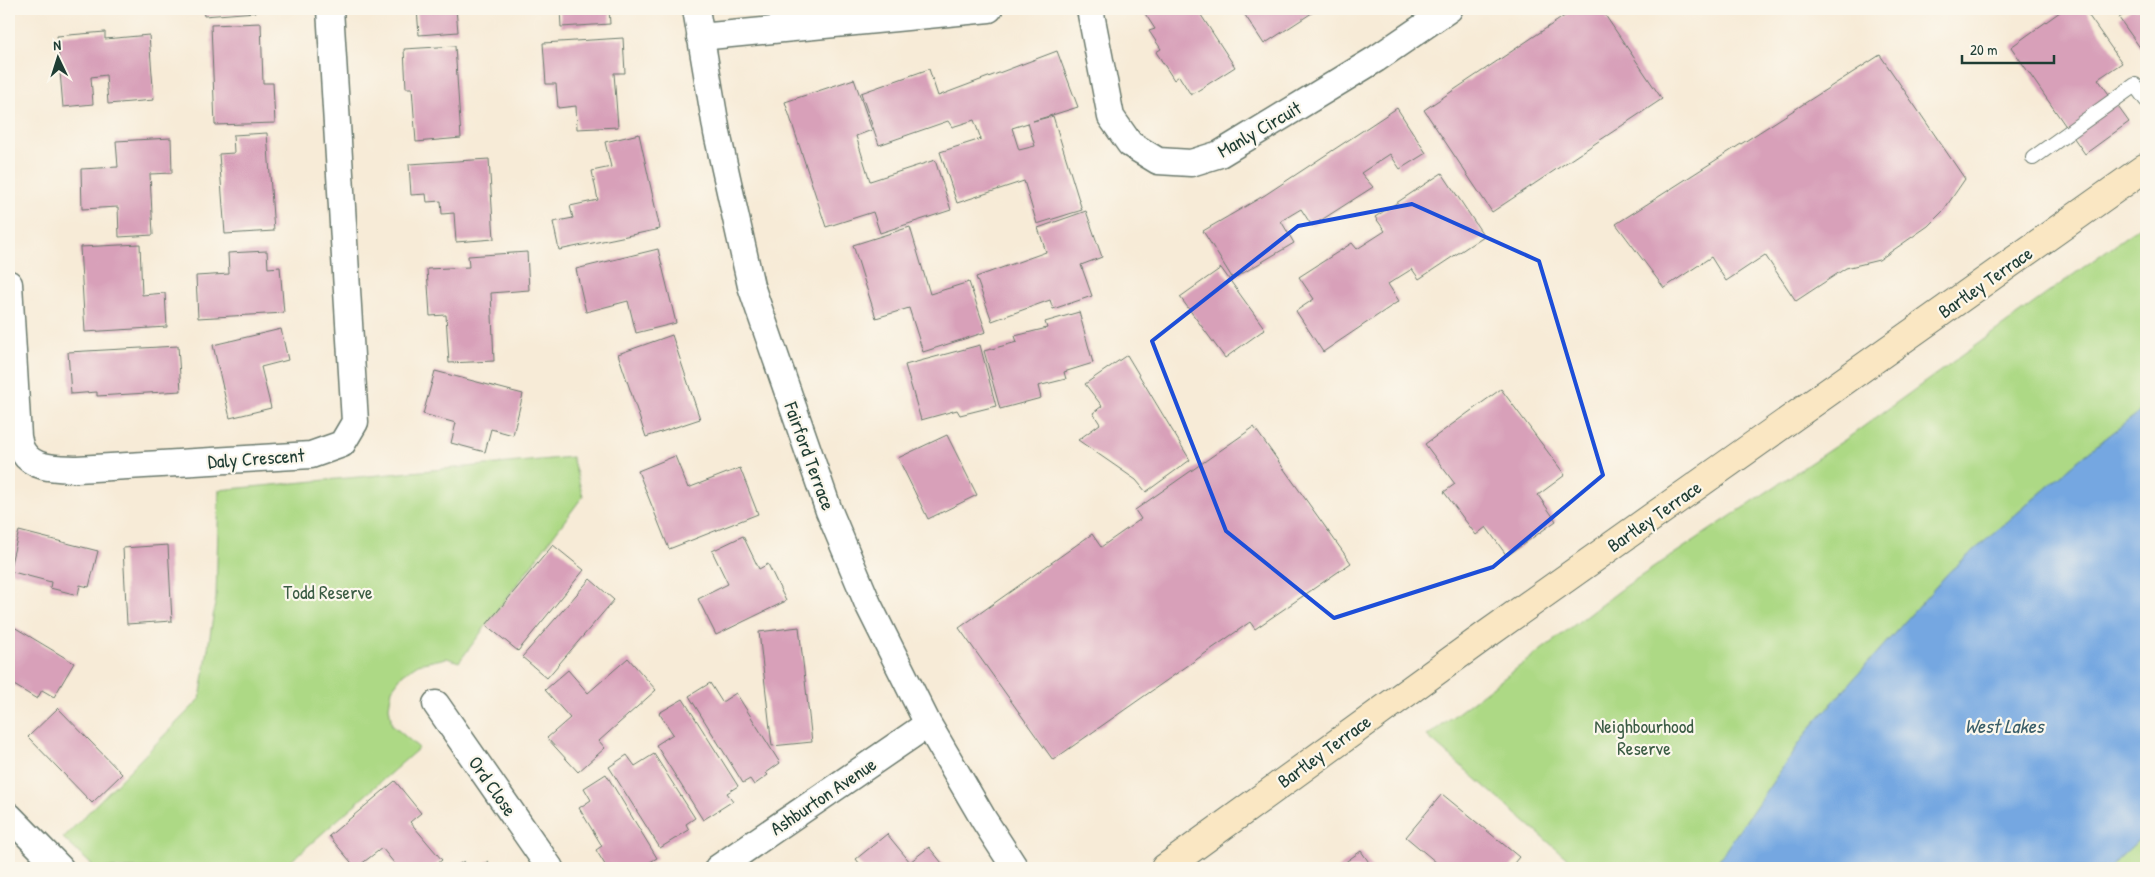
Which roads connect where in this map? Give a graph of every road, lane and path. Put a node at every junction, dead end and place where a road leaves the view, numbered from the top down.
1 (330, 9) edge
2 (696, 9) edge
3 (989, 9) edge
4 (1090, 9) edge
5 (1449, 9) edge
6 (700, 37) junction
7 (2146, 100) edge
8 (2033, 158) dead end
9 (2146, 167) edge
10 (9, 284) edge
11 (436, 704) dead end
12 (928, 724) junction
13 (9, 816) edge
14 (60, 868) edge
15 (550, 868) edge
16 (718, 868) edge
17 (1015, 868) edge
18 (1165, 868) edge

1 - 10 street, Daly Crescent
2 - 6 street, Fairford Terrace
3 - 6 street
4 - 5 street, Manly Circuit
6 - 12 street, Fairford Terrace
7 - 8 lane
9 - 18 street, Bartley Terrace
11 - 15 street, Ord Close
12 - 16 street, Ashburton Avenue
12 - 17 street, Fairford Terrace
13 - 14 street

